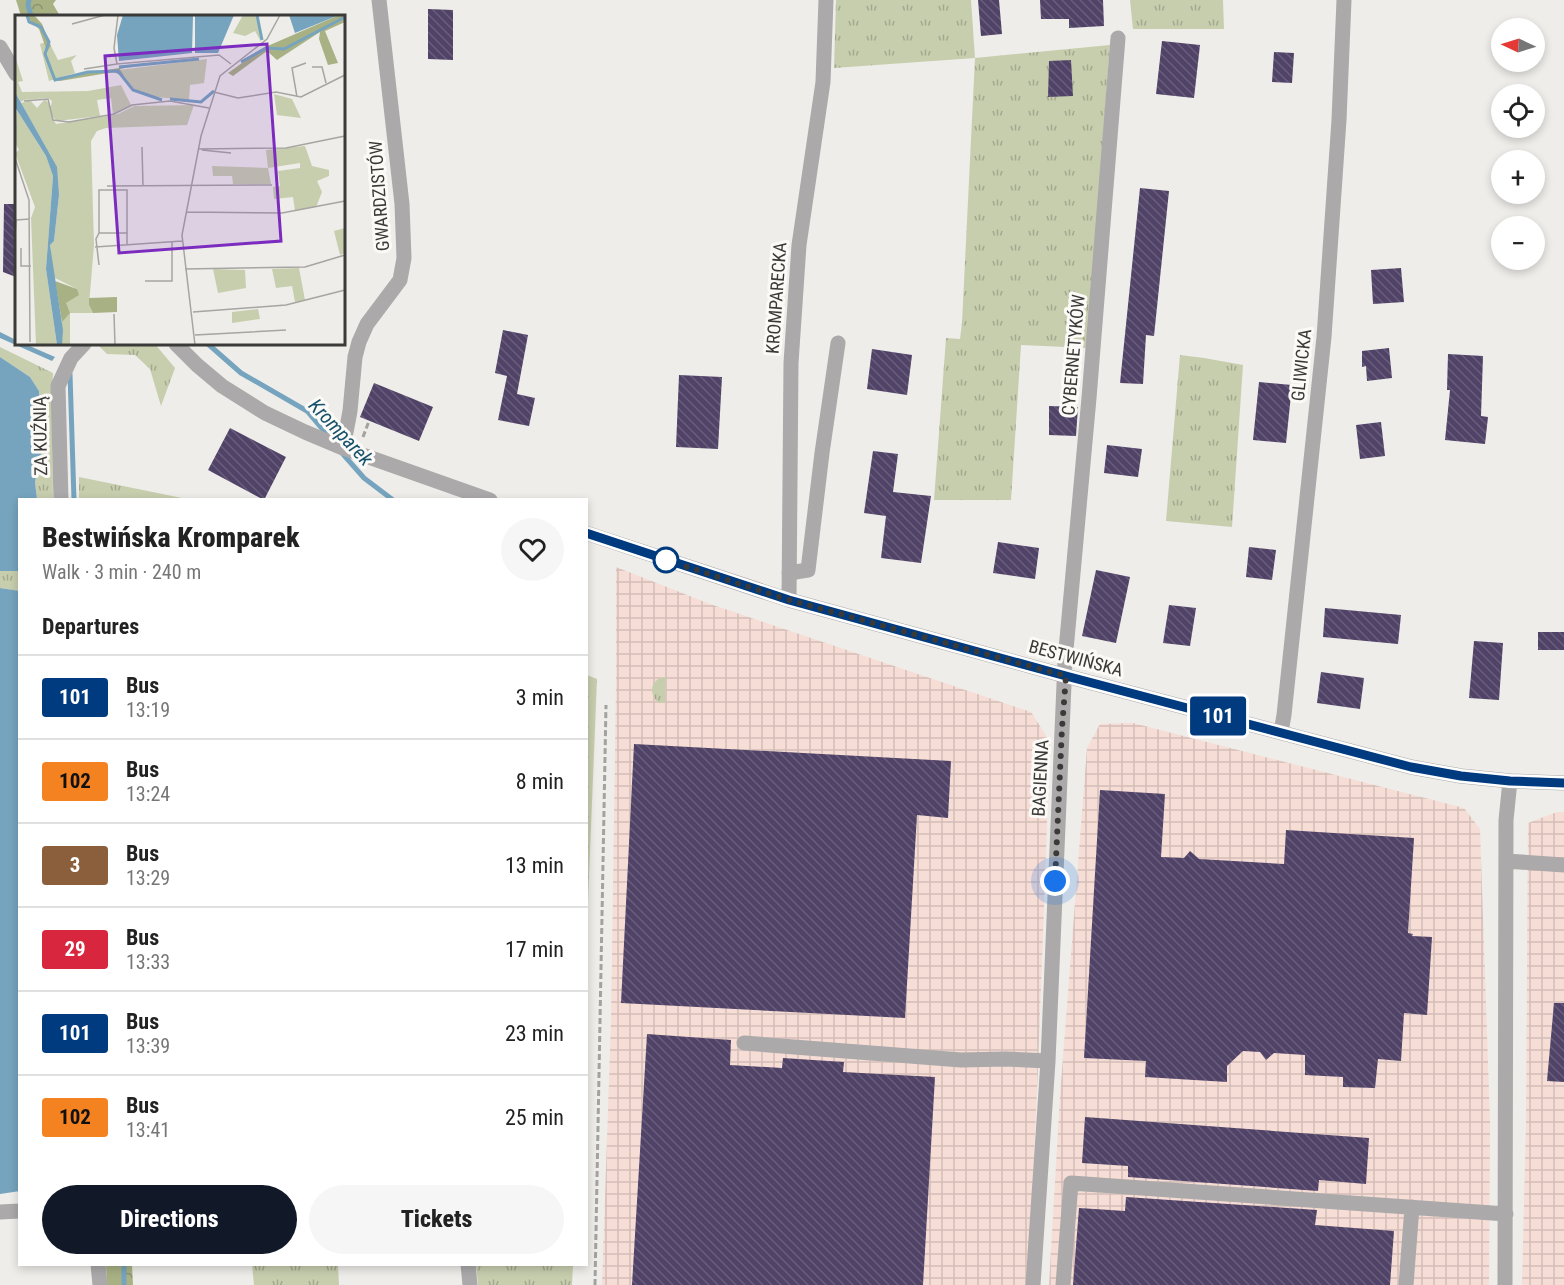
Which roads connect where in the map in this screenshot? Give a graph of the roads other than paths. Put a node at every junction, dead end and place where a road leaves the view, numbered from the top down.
1 (379, 0) edge
2 (826, 0) edge
3 (1344, 0) edge
4 (1118, 38) dead end
5 (0, 47) edge
6 (15, 72) edge
7 (838, 344) dead end
8 (83, 345) edge
9 (177, 345) edge
10 (343, 448) junction
11 (465, 495) edge
12 (61, 498) edge
13 (480, 498) edge
14 (588, 534) edge
15 (789, 573) junction
16 (789, 600) junction
17 (1066, 676) junction
18 (1281, 732) junction
19 (1510, 781) junction
20 (1564, 783) edge
21 (1506, 861) junction
22 (1564, 865) edge
23 (744, 1043) dead end
24 (1048, 1061) junction
25 (1412, 1207) junction
26 (18, 1211) edge
27 (0, 1212) edge
28 (1506, 1214) junction
29 (98, 1266) edge
30 (468, 1266) edge
31 (100, 1285) edge
32 (470, 1285) edge
33 (1033, 1285) edge
34 (1063, 1285) edge
35 (1406, 1285) edge
36 (1505, 1285) edge

1 - 10 street, GWARDZISTÓW
2 - 15 street, KROMPARECKA
3 - 18 street, GLIWICKA
4 - 17 street, CYBERNETYKÓW
5 - 6 street
7 - 15 street
8 - 12 street, ZA KUŹNIĄ
9 - 10 street
10 - 11 street
11 - 13 street
14 - 16 street, BESTWIŃSKA
15 - 16 street, KROMPARECKA
16 - 17 street, BESTWIŃSKA
17 - 18 street, BESTWIŃSKA
17 - 24 street, BAGIENNA
18 - 19 street, BESTWIŃSKA
19 - 20 street, BESTWIŃSKA
19 - 21 street
21 - 22 street
21 - 28 street
23 - 24 street
24 - 33 street, BAGIENNA
25 - 28 street
25 - 34 street
25 - 35 street
26 - 27 street
28 - 36 street
29 - 31 street
30 - 32 street

